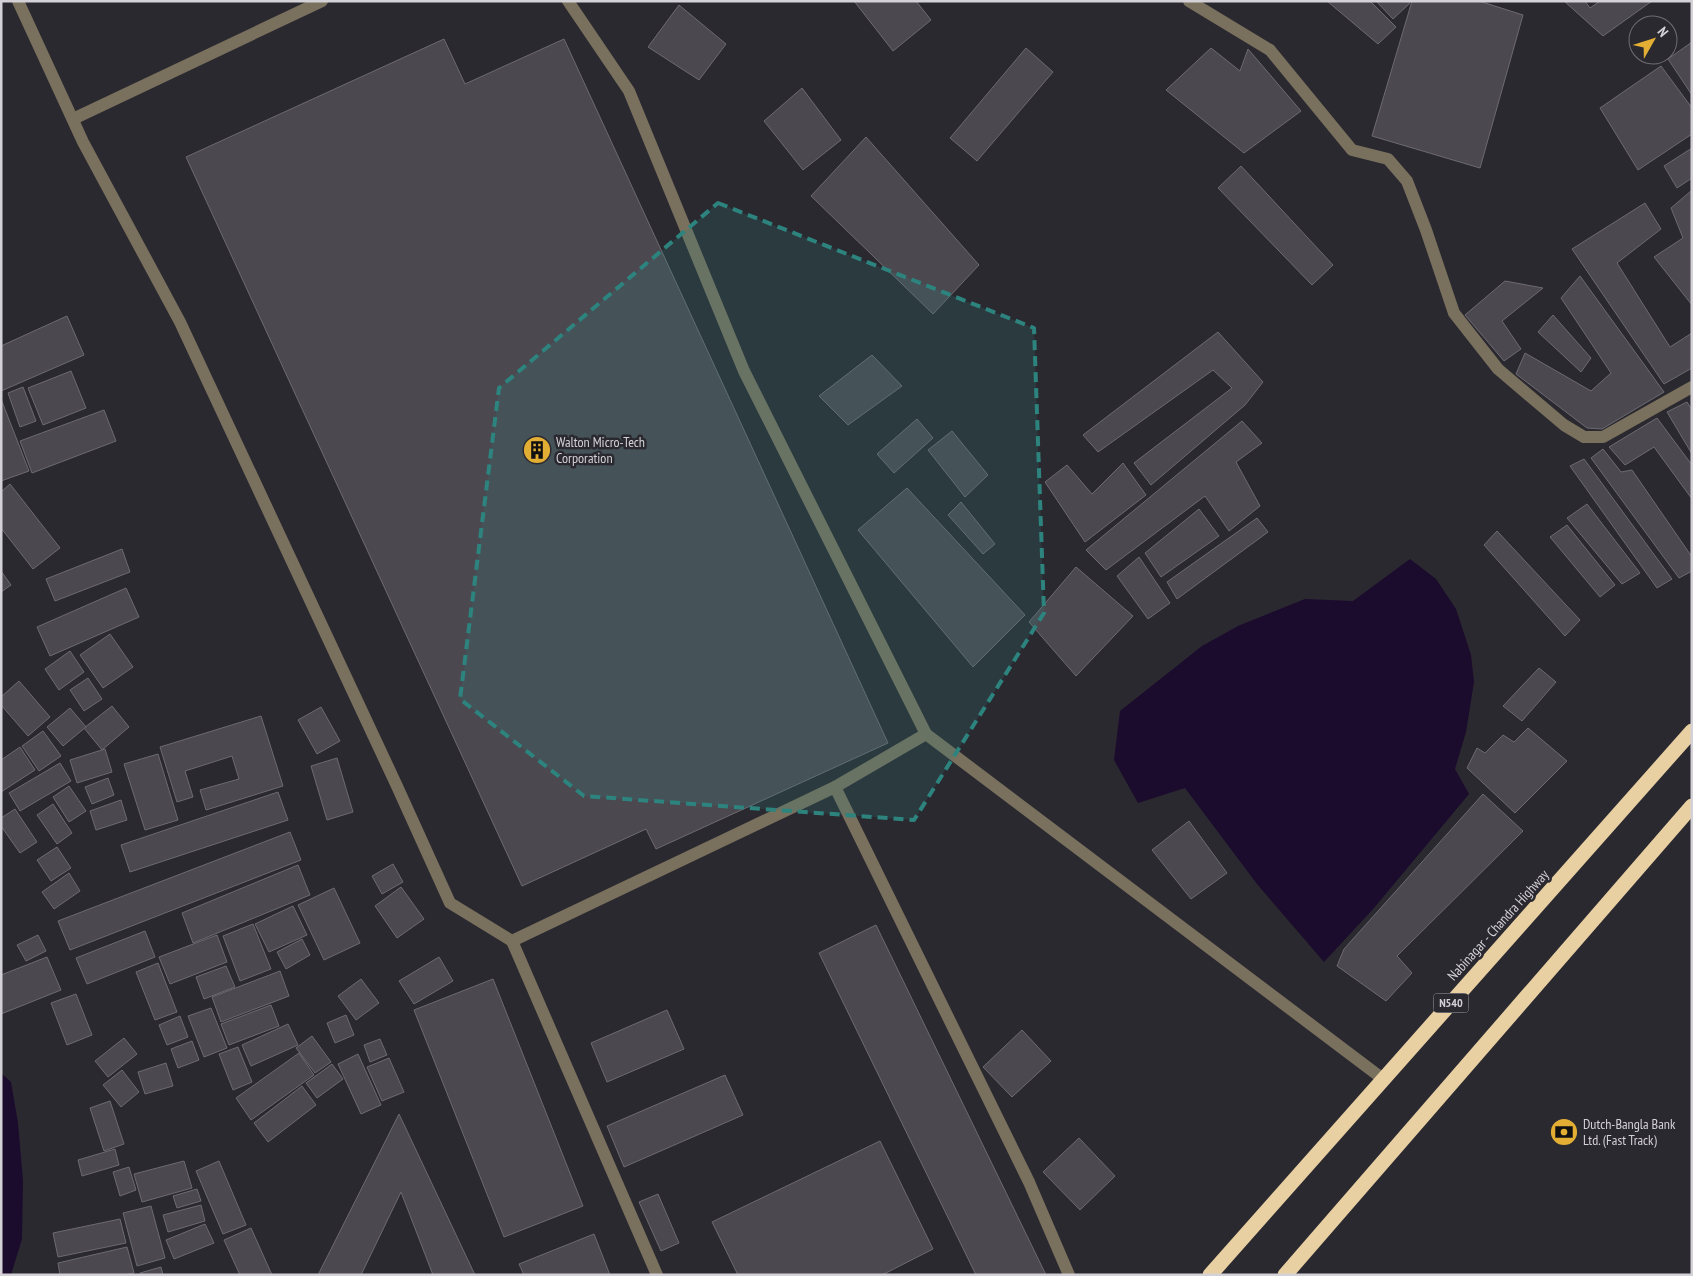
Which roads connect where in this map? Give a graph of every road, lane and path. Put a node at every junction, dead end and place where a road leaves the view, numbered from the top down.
1 (18, 1) edge
2 (322, 1) edge
3 (568, 1) edge
4 (1189, 1) edge
5 (73, 119) junction
6 (1692, 387) edge
7 (1692, 731) edge
8 (926, 734) junction
9 (835, 787) junction
10 (1692, 806) edge
11 (512, 940) junction
12 (1383, 1079) junction
13 (658, 1275) edge
14 (1069, 1275) edge
15 (1210, 1275) edge
16 (1284, 1275) edge

1 - 5 street
2 - 5 street
3 - 8 street
4 - 6 street
5 - 11 street
7 - 12 highway, Nabinagar - Chandra Highway / N540
8 - 9 street
8 - 12 street
9 - 11 street
9 - 14 street
10 - 16 highway
11 - 13 street
12 - 15 highway, Nabinagar - Chandra Highway / N540

